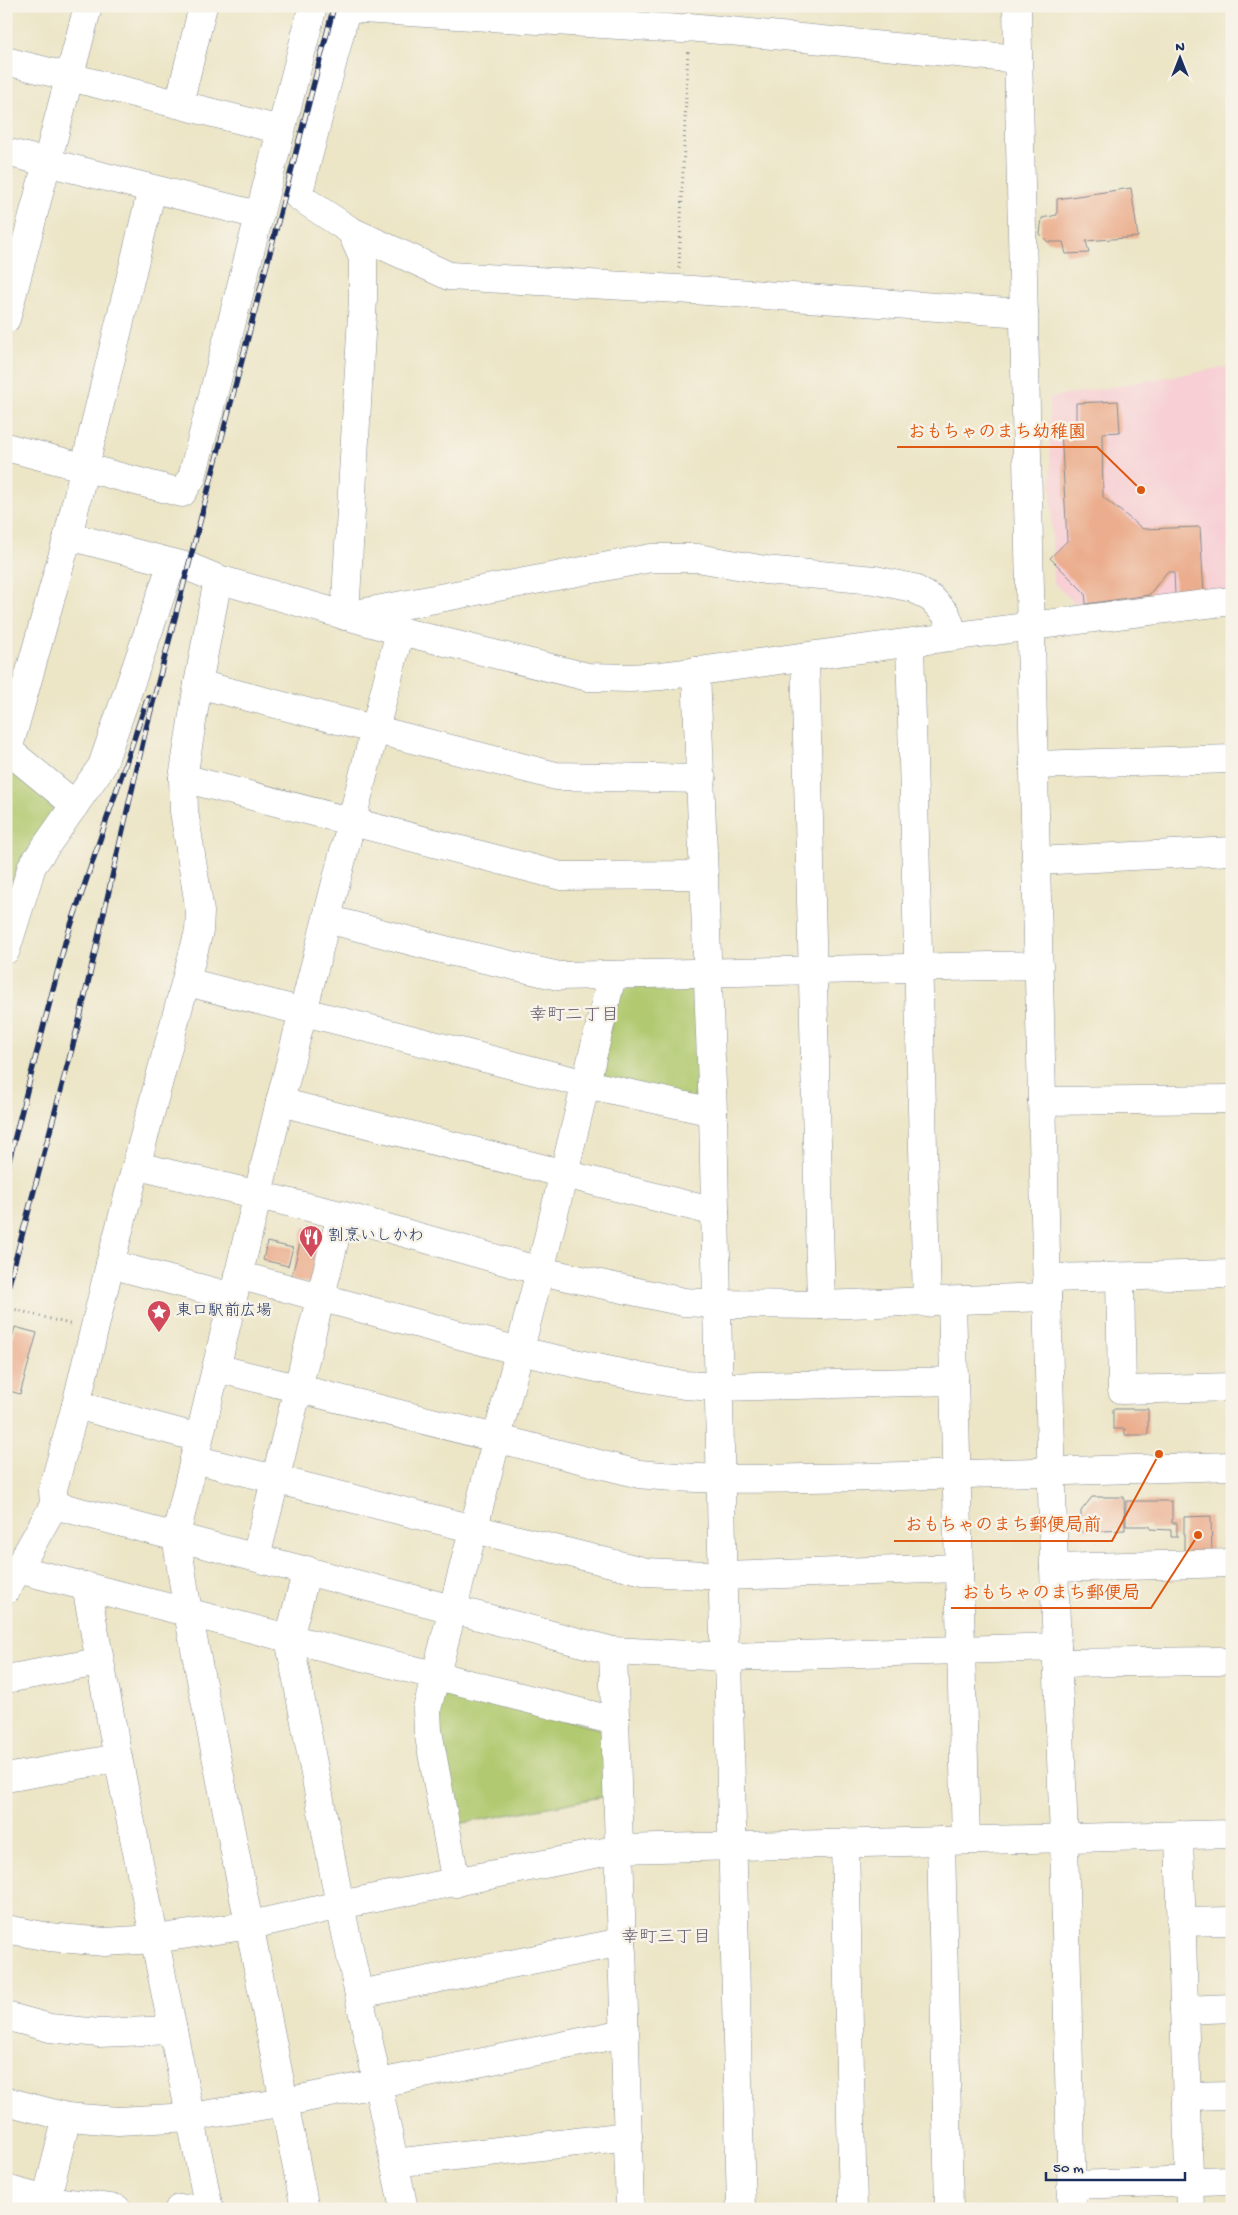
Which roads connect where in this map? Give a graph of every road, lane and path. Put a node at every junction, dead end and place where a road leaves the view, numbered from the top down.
1 (88, 6) edge
2 (203, 6) edge
3 (314, 6) edge
4 (1017, 6) edge
5 (347, 7) edge
6 (689, 27) junction
7 (1018, 59) junction
8 (6, 61) edge
9 (69, 76) junction
10 (179, 104) junction
11 (281, 130) junction
12 (6, 152) edge
13 (47, 162) junction
14 (152, 189) junction
15 (258, 215) junction
16 (351, 231) junction
17 (14, 254) edge
18 (678, 289) junction
19 (1024, 313) junction
20 (6, 319) edge
21 (6, 447) edge
22 (86, 467) junction
23 (68, 536) junction
24 (172, 563) junction
25 (218, 579) junction
26 (1232, 601) edge
27 (345, 616) junction
28 (1032, 624) junction
29 (400, 631) junction
30 (954, 635) junction
31 (910, 643) junction
32 (805, 657) junction
33 (696, 671) junction
34 (198, 684) junction
35 (375, 729) junction
36 (1232, 759) edge
37 (1034, 765) junction
38 (184, 778) junction
39 (702, 779) junction
40 (75, 805) junction
41 (352, 822) junction
42 (1232, 851) edge
43 (1036, 861) junction
44 (704, 875) junction
45 (14, 893) edge
46 (327, 919) junction
47 (6, 950) edge
48 (1039, 965) junction
49 (917, 968) junction
50 (814, 970) junction
51 (708, 973) junction
52 (612, 976) junction
53 (187, 982) junction
54 (304, 1012) junction
55 (586, 1084) junction
56 (1232, 1099) edge
57 (1042, 1101) junction
58 (280, 1102) junction
59 (713, 1112) junction
60 (138, 1166) junction
61 (563, 1174) junction
62 (258, 1195) junction
63 (715, 1212) junction
64 (341, 1215) junction
65 (110, 1264) junction
66 (540, 1271) junction
67 (1232, 1274) edge
68 (1120, 1277) junction
69 (236, 1286) junction
70 (1047, 1288) junction
71 (321, 1298) junction
72 (939, 1302) junction
73 (718, 1304) junction
74 (821, 1305) junction
75 (6, 1307) edge
76 (93, 1331) junction
77 (519, 1351) junction
78 (216, 1368) junction
79 (954, 1380) junction
80 (720, 1387) junction
81 (1232, 1387) edge
82 (298, 1388) junction
83 (76, 1405) junction
84 (497, 1437) junction
85 (197, 1449) junction
86 (1232, 1466) edge
87 (1052, 1472) junction
88 (957, 1475) junction
89 (276, 1479) junction
90 (721, 1480) junction
91 (54, 1504) junction
92 (474, 1529) junction
93 (176, 1535) junction
94 (256, 1556) junction
95 (1232, 1563) edge
96 (959, 1568) junction
97 (1054, 1568) junction
98 (307, 1570) junction
99 (723, 1576) junction
100 (12, 1580) edge
101 (86, 1586) junction
102 (453, 1610) junction
103 (188, 1612) junction
104 (288, 1638) junction
105 (961, 1648) junction
106 (613, 1651) junction
107 (1057, 1655) junction
108 (728, 1657) junction
109 (1219, 1660) dead end
110 (99, 1662) junction
111 (437, 1676) junction
112 (6, 1679) edge
113 (615, 1721) junction
114 (118, 1758) junction
115 (6, 1778) edge
116 (1232, 1834) edge
117 (1179, 1835) junction
118 (1064, 1838) junction
119 (954, 1841) junction
120 (845, 1843) junction
121 (733, 1847) junction
122 (619, 1850) junction
123 (456, 1883) junction
124 (340, 1904) junction
125 (1232, 1921) edge
126 (1181, 1922) junction
127 (251, 1924) junction
128 (6, 1929) edge
129 (155, 1939) junction
130 (622, 1942) junction
131 (359, 1994) junction
132 (1232, 2008) edge
133 (1184, 2010) junction
134 (6, 2016) edge
135 (172, 2030) junction
136 (625, 2034) junction
137 (378, 2084) junction
138 (1232, 2095) edge
139 (1186, 2096) junction
140 (6, 2101) edge
141 (286, 2102) junction
142 (67, 2117) junction
143 (191, 2117) junction
144 (628, 2136) junction
145 (394, 2163) junction
146 (1232, 2180) edge
147 (1189, 2181) junction
148 (6, 2190) edge
149 (1071, 2197) edge
150 (45, 2204) edge
151 (209, 2208) edge
152 (117, 2209) edge
153 (179, 2209) edge
154 (305, 2209) edge
155 (404, 2209) edge
156 (630, 2209) edge
157 (741, 2209) edge
158 (853, 2209) edge
159 (949, 2209) edge
160 (1190, 2209) edge

1 - 9 street
2 - 10 street
3 - 11 street
4 - 7 street
5 - 6 street
5 - 16 street
6 - 7 street
6 - 18 path
7 - 19 street
8 - 9 street
9 - 10 street
9 - 13 street
10 - 11 street
11 - 15 street
12 - 13 street
13 - 14 street
13 - 17 street
14 - 15 street
14 - 22 street
15 - 22 street
16 - 18 street
16 - 27 street
17 - 20 street
18 - 19 street
19 - 28 street
21 - 22 street
22 - 23 street
23 - 24 street
23 - 40 street
24 - 25 street
24 - 40 street
25 - 27 street
25 - 34 street
26 - 28 street
27 - 29 street
27 - 30 street
28 - 30 street
28 - 37 street
29 - 33 street
29 - 35 street
30 - 31 street
31 - 32 street
31 - 49 street
32 - 33 street
32 - 50 street
33 - 39 street
34 - 35 street
34 - 38 street
35 - 39 street
35 - 41 street
36 - 37 street
37 - 43 street
38 - 41 street
38 - 53 street
39 - 44 street
40 - 45 street
41 - 44 street
41 - 46 street
42 - 43 street
43 - 48 street
44 - 51 street
45 - 47 street
46 - 52 street
46 - 54 street
48 - 49 street
48 - 57 street
49 - 50 street
49 - 72 street
50 - 51 street
50 - 74 street
51 - 52 street
51 - 59 street
52 - 55 street
53 - 54 street
53 - 60 street
54 - 55 street
54 - 58 street
55 - 59 street
55 - 61 street
56 - 57 street
57 - 70 street
58 - 61 street
58 - 62 street
59 - 63 street
60 - 62 street
60 - 65 street
61 - 63 street
61 - 66 street
62 - 64 street
62 - 69 street
63 - 73 street
64 - 66 street
64 - 71 street
65 - 69 street
65 - 76 street
66 - 73 street
66 - 77 street
67 - 68 street
68 - 70 street
68 - 81 street
69 - 71 street
69 - 78 street
70 - 72 street
70 - 87 street
71 - 77 street
71 - 82 street
72 - 74 street
72 - 79 street
73 - 74 street
73 - 80 street
75 - 76 path
76 - 83 street
77 - 80 street
77 - 84 street
78 - 82 street
78 - 85 street
79 - 80 street
79 - 88 street
80 - 90 street
82 - 84 street
82 - 89 street
83 - 85 street
83 - 91 street
84 - 90 street
84 - 92 street
85 - 89 street
85 - 93 street
86 - 87 street
87 - 88 street
87 - 97 street
88 - 90 street
88 - 96 street
89 - 92 street
89 - 94 street
90 - 99 street
91 - 93 street
91 - 100 street
92 - 99 street
92 - 102 street
93 - 94 street
93 - 103 street
94 - 98 street
95 - 97 street
96 - 99 street
96 - 105 street
97 - 107 street
98 - 102 street
98 - 104 street
99 - 108 street
100 - 101 street
101 - 103 street
101 - 110 street
102 - 106 street
102 - 111 street
103 - 104 street
103 - 127 street
104 - 111 street
104 - 124 street
105 - 107 street
105 - 108 street
105 - 119 street
106 - 108 street
106 - 113 street
107 - 109 street
107 - 118 street
108 - 121 street
110 - 112 street
110 - 114 street
111 - 113 street
111 - 123 street
113 - 122 street
114 - 115 street
114 - 129 street
116 - 117 street
117 - 118 street
117 - 126 street
118 - 119 street
118 - 149 street
119 - 120 street
119 - 159 street
120 - 121 street
120 - 158 street
121 - 122 street
121 - 157 street
122 - 123 street
122 - 130 street
123 - 124 street
124 - 127 street
124 - 131 street
125 - 126 street
126 - 133 street
127 - 129 street
127 - 141 street
128 - 129 street
129 - 135 street
130 - 131 street
130 - 136 street
131 - 137 street
132 - 133 street
133 - 139 street
134 - 135 street
135 - 143 street
136 - 137 street
136 - 144 street
137 - 141 street
137 - 145 street
138 - 139 street
139 - 147 street
140 - 142 street
141 - 143 street
141 - 154 street
142 - 143 street
142 - 150 street
143 - 151 street
144 - 145 street
144 - 156 street
145 - 155 street
146 - 147 street
147 - 149 street
147 - 160 street
148 - 150 street
150 - 152 street
151 - 153 street

